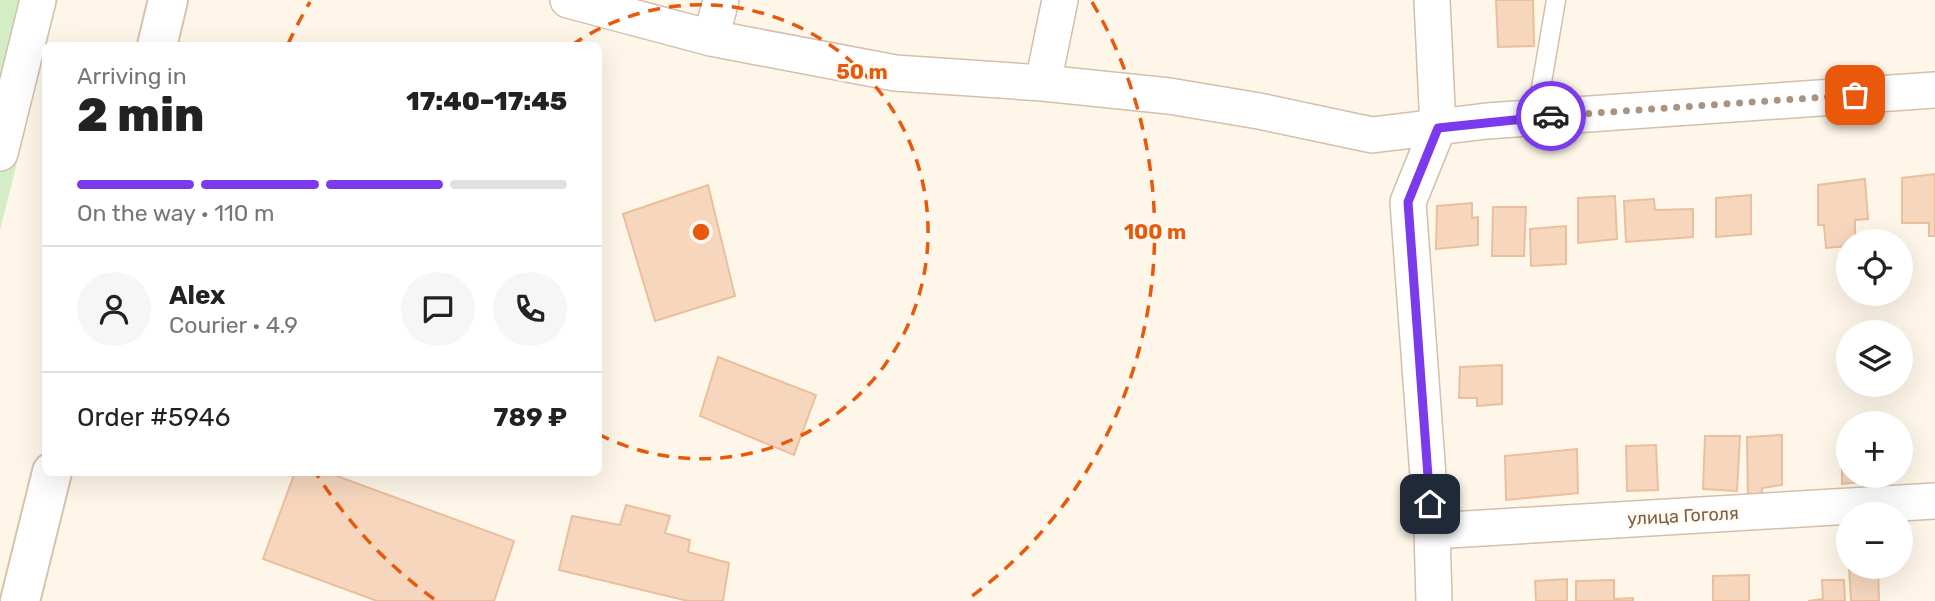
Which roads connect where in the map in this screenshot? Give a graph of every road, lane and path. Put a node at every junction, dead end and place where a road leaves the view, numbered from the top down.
1 (38, 0) edge
2 (169, 0) edge
3 (568, 0) edge
4 (721, 0) edge
5 (1060, 0) edge
6 (1432, 0) edge
7 (1556, 0) edge
8 (711, 38) junction
9 (158, 42) edge
10 (1043, 83) junction
11 (1935, 90) edge
12 (1536, 117) junction
13 (1438, 128) junction
14 (0, 153) edge
15 (51, 476) edge
16 (1935, 501) edge
17 (1432, 531) junction
18 (20, 601) edge
19 (1434, 601) edge

1 - 14 street
2 - 9 main road
3 - 8 street
4 - 8 street
5 - 10 street
6 - 13 street
7 - 12 lane
8 - 10 street
10 - 13 street
11 - 12 street
12 - 13 street
13 - 17 street
15 - 18 main road
16 - 17 street, улица Гоголя
17 - 19 street

